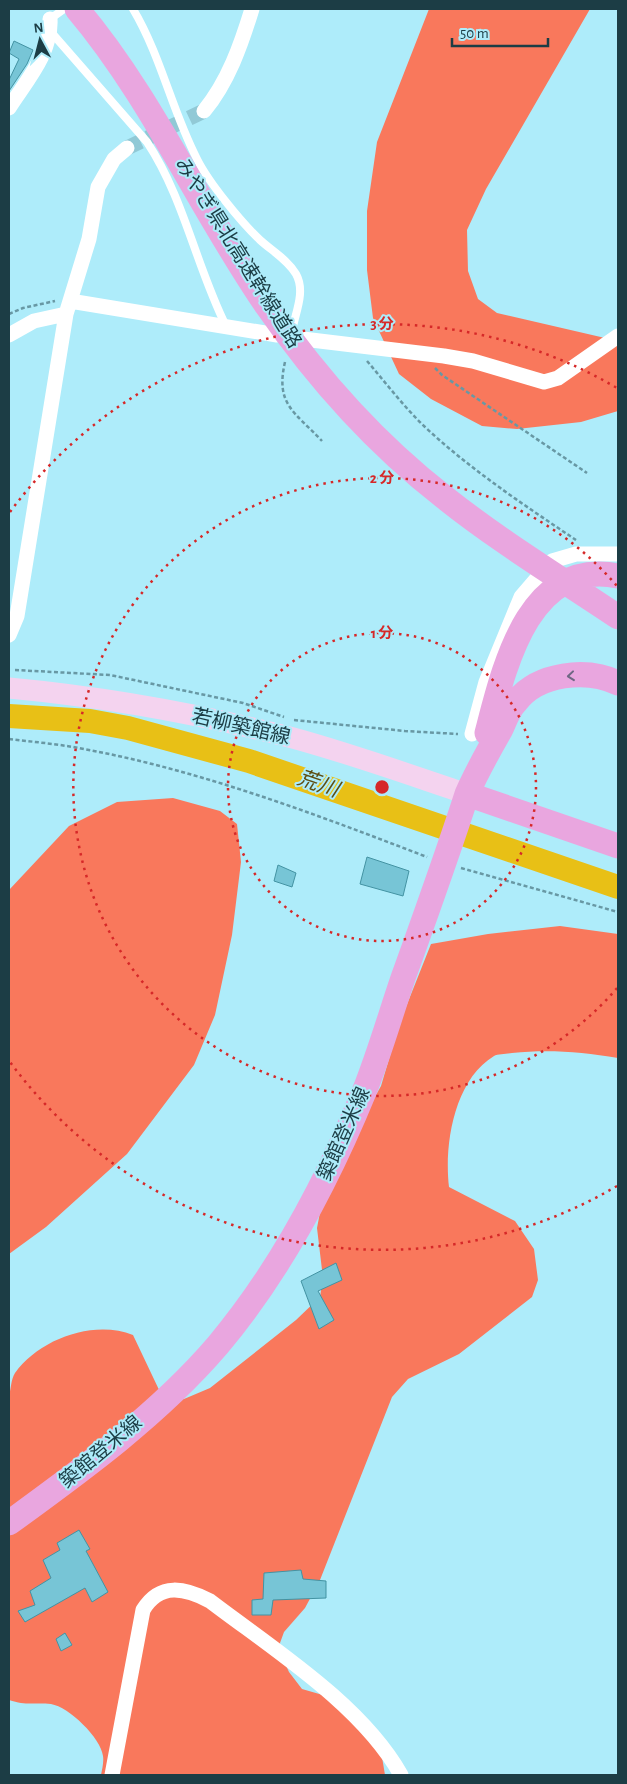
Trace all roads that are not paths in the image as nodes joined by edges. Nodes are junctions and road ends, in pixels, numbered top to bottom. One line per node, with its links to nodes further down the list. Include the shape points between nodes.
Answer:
1 (64, 9): 5 (lane)
2 (77, 9): 18 (main road, みやぎ県北高速幹線道路, via 143,101 266,304 323,379 375,435 443,497)
3 (133, 9): 11 (lane, via 146,31 197,160 259,239 296,275 301,297)
4 (252, 9): 7 (street, via 234,60)
5 (50, 26): 6 (street, via 44,53); 10 (lane, via 157,157 172,186 211,296)
6 (9, 108)
7 (204, 112)
8 (127, 148): 9 (street, via 114,160 98,187 89,239)
9 (68, 308): 10 (street); 13 (street, via 34,321); 19 (street, via 17,616)
10 (226, 326): 12 (street)
11 (293, 326)
12 (277, 335)
13 (9, 336)
14 (618, 336): 15 (street, via 558,378 544,382 473,361)
15 (303, 339)
16 (618, 554): 22 (street, via 576,554 552,561 522,597 486,682)
17 (618, 576): 23 (main road, via 580,577 558,586 544,595 531,612 499,690)
18 (618, 617)
19 (9, 634)
20 (618, 683): 23 (main road, one-way to 23, via 585,674 559,677 534,686 516,701)
21 (9, 688): 24 (main road, 若柳築館線, via 172,711 250,728 342,752)
22 (472, 734)
23 (478, 770): 24 (main road, 築館登米線)
24 (465, 802): 25 (main road); 26 (main road, 築館登米線, via 365,1090 330,1171 298,1230 260,1289 217,1345 170,1393 63,1484)
25 (618, 846)
26 (9, 1524)
27 (112, 1775): 28 (street, via 143,1610 150,1598 165,1591 178,1590 191,1591 210,1600 343,1704 378,1739)
28 (401, 1775)

